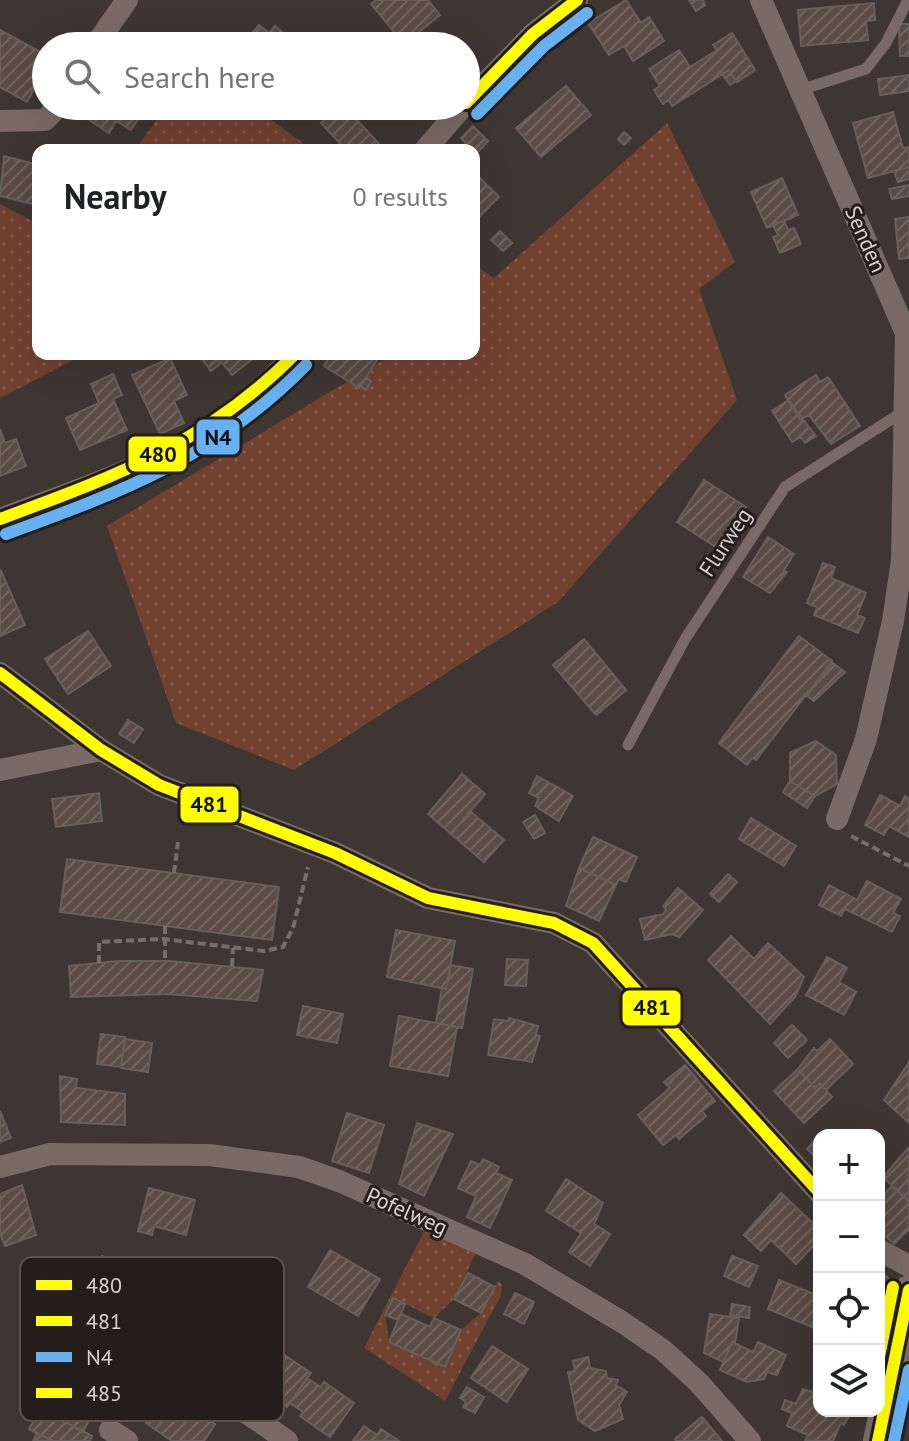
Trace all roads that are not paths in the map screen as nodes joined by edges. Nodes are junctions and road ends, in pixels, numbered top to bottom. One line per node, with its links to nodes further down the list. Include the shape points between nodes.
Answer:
1 (127, 0): 5 (street)
2 (577, 0): 6 (street, via 533,34)
3 (761, 0): 7 (street, Senden)
4 (908, 0): 7 (lane, via 866,69)
5 (105, 32)
6 (480, 88)
7 (800, 90): 13 (street, Senden, via 906,333)
8 (45, 120): 10 (street)
9 (450, 120): 11 (street)
10 (0, 121)
11 (430, 144)
12 (290, 360): 14 (street, via 265,388 175,450)
13 (906, 409): 16 (lane, Flurweg, via 785,487 685,639); 19 (street, Senden, via 902,560 893,621 866,739)
14 (0, 519)
15 (0, 673): 17 (street)
16 (628, 745)
17 (101, 750): 18 (street); 21 (street, via 159,785 335,853 428,898 554,923 593,943)
18 (0, 770)
19 (839, 825)
20 (0, 1167): 27 (street, Pofelweg, via 50,1154 209,1155 299,1167 339,1181 525,1264 622,1322 699,1383)
21 (813, 1185)
22 (885, 1253): 23 (street)
23 (909, 1266)
24 (909, 1290): 28 (main road)
25 (259, 1421): 26 (street)
26 (287, 1441)
27 (750, 1441)
28 (878, 1441)

